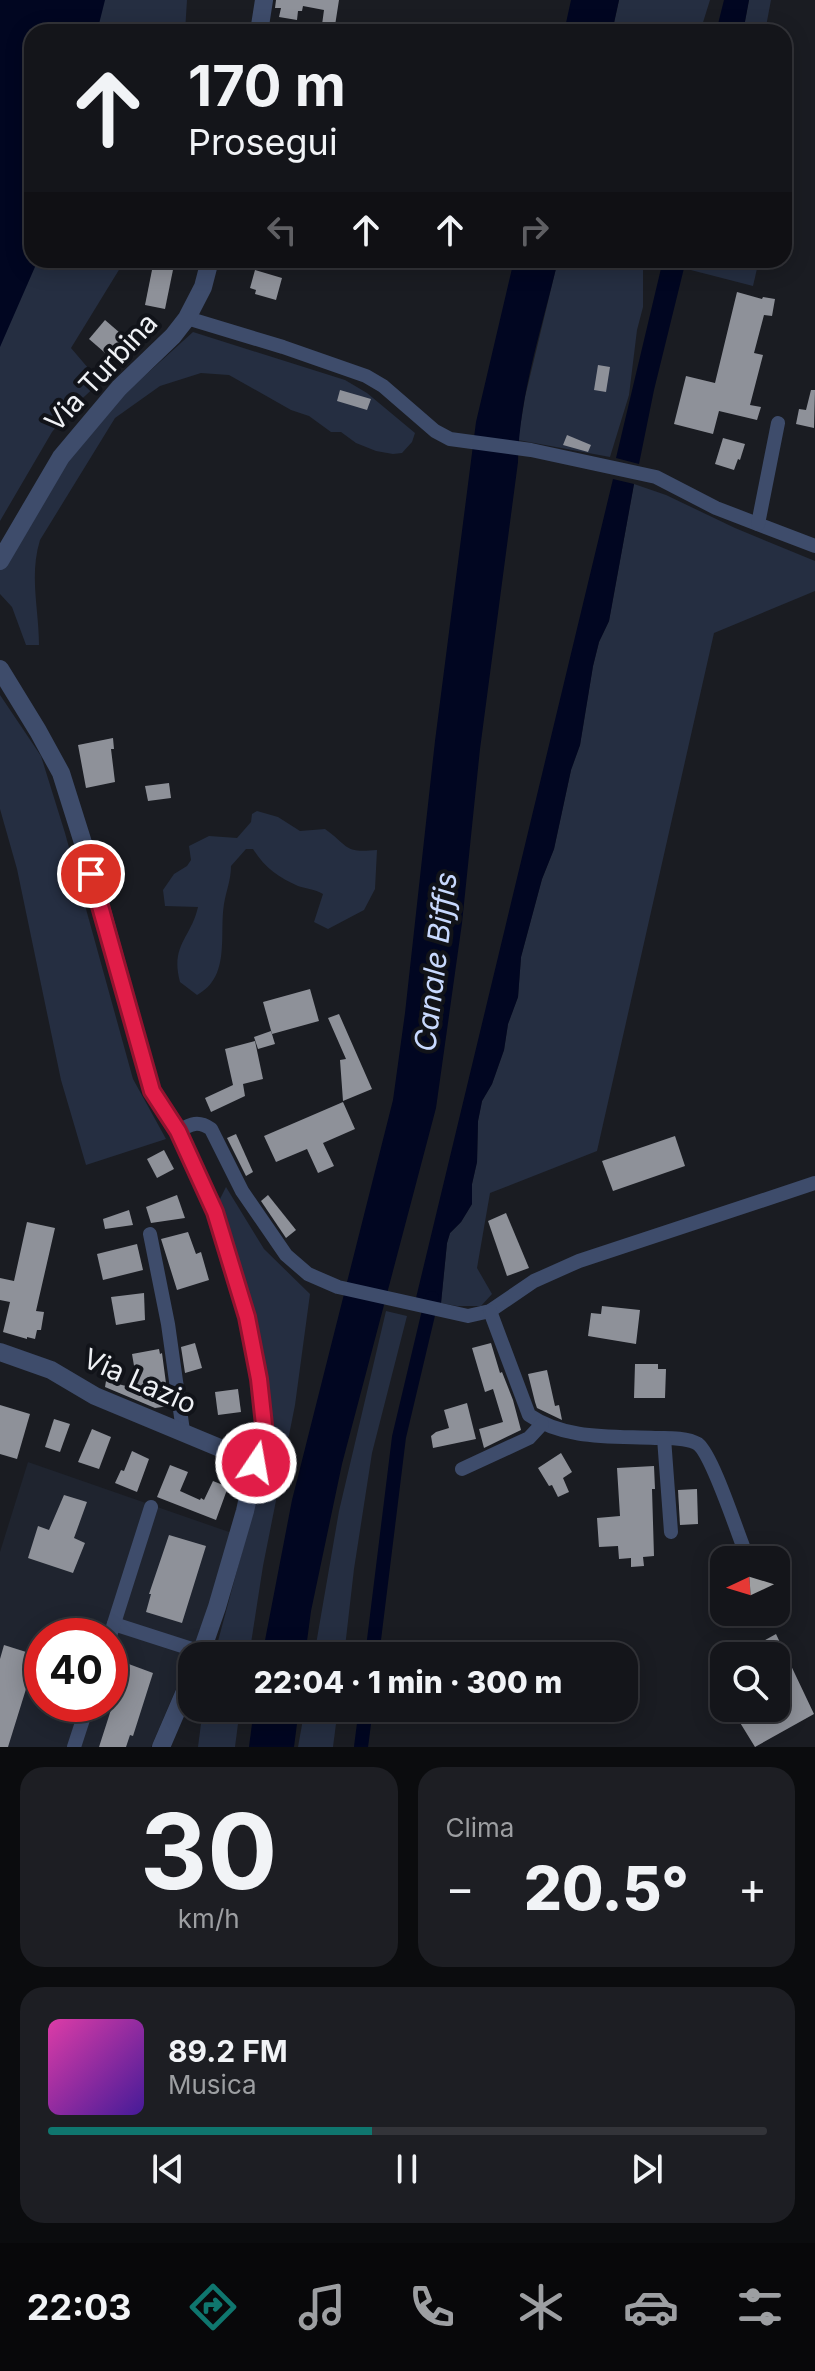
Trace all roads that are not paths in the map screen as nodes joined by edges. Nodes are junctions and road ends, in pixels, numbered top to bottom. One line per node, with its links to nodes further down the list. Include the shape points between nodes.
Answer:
1 (264, 0): 2 (street)
2 (260, 24)
3 (208, 268): 4 (street, Via Turbina)
4 (187, 318): 6 (street, via 366,376 435,431 462,442 531,450 656,477); 8 (street, Via Turbina, via 61,457)
5 (778, 423): 6 (street)
6 (758, 524): 7 (street)
7 (815, 546)
8 (0, 561)
9 (0, 669): 10 (street, via 61,773 152,1091)
10 (178, 1131): 13 (street, via 195,1123 211,1129 242,1191 286,1255 308,1274 338,1287 443,1312 468,1316); 18 (street, via 215,1212 247,1317 264,1425)
11 (815, 1183): 13 (street, via 579,1261 534,1281)
12 (150, 1234): 16 (street)
13 (490, 1311): 15 (street, via 524,1406)
14 (0, 1352): 16 (street, Via Lazio)
15 (542, 1424): 17 (street, via 588,1436); 19 (street, via 529,1438)
16 (183, 1431): 18 (street, Via Lazio)
17 (664, 1438): 21 (street); 22 (street, via 697,1444 708,1458)
18 (256, 1463): 25 (street)
19 (462, 1469)
20 (151, 1507): 23 (street)
21 (671, 1532)
22 (743, 1546)
23 (116, 1618)
24 (128, 1634): 26 (street)
25 (205, 1642)
26 (178, 1648)
27 (178, 1708): 30 (street)
28 (82, 1722): 29 (street)
29 (74, 1747)
30 (161, 1747)

